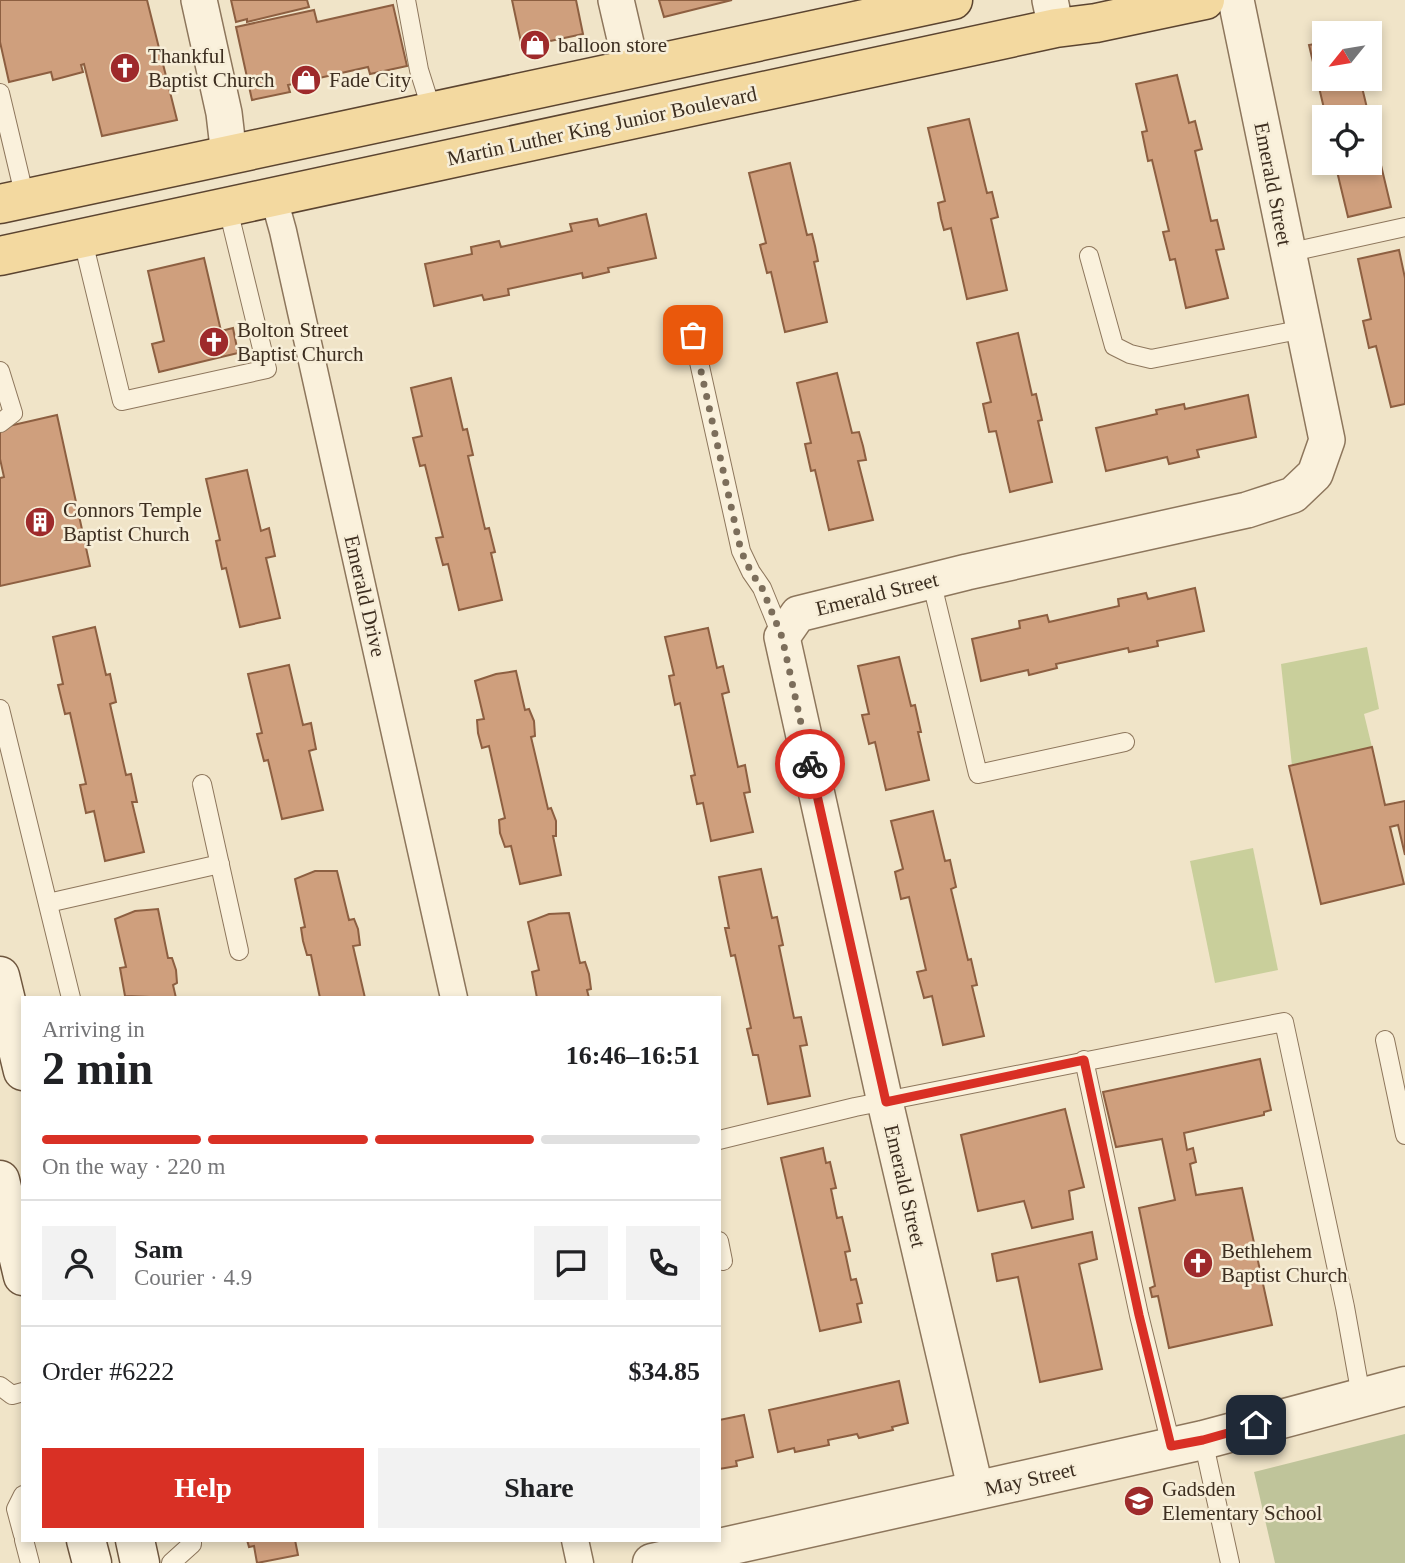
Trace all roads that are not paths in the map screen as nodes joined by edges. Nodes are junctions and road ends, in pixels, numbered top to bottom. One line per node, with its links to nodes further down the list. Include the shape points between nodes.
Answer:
1 (199, 0): 11 (street)
2 (406, 0): 10 (lane)
3 (616, 0): 8 (street)
4 (953, 0): 8 (main road, via 834,18)
5 (1205, 0): 7 (main road, Martin Luther King Junior Boulevard, via 1096,23)
6 (1236, 0): 17 (street, Emerald Street)
7 (1053, 14): 12 (main road, Martin Luther King Junior Boulevard)
8 (632, 69): 10 (main road)
9 (0, 93): 13 (lane)
10 (432, 111): 11 (main road)
11 (229, 156): 13 (main road)
12 (273, 195): 14 (main road, Martin Luther King Junior Boulevard); 34 (street, Emerald Drive)
13 (12, 201)
14 (227, 205): 16 (main road, Martin Luther King Junior Boulevard); 16 (lane, via 267,369 122,401)
15 (1405, 227): 17 (lane)
16 (82, 237): 18 (main road, Martin Luther King Junior Boulevard)
17 (1287, 253): 20 (street, Emerald Street)
18 (0, 256)
19 (1089, 256): 20 (lane, via 1114,346 1130,355 1151,359)
20 (1304, 329): 24 (street, Emerald Street, via 1327,440 1315,474 1293,495 1247,510)
21 (693, 335): 25 (lane, via 741,551)
22 (0, 371): 23 (lane, via 13,413)
23 (0, 423)
24 (931, 580): 25 (street, Emerald Street, via 798,614); 27 (lane, via 978,774)
25 (782, 637): 38 (street, Emerald Street)
26 (0, 709): 30 (lane)
27 (1125, 742)
28 (202, 784): 29 (lane)
29 (220, 864): 30 (lane); 31 (lane)
30 (48, 902): 33 (lane)
31 (239, 951)
32 (0, 976): 37 (street)
33 (71, 996)
34 (454, 996)
35 (1385, 1040): 39 (lane)
36 (1084, 1060): 38 (lane); 45 (lane, via 1284,1022); 49 (lane, via 1139,1315)
37 (21, 1063)
38 (886, 1102): 40 (lane); 50 (street, Emerald Street)
39 (1405, 1135)
40 (721, 1140)
41 (0, 1180): 44 (street)
42 (721, 1251): 43 (lane)
43 (723, 1261)
44 (21, 1268)
45 (1357, 1379): 47 (street, May Street); 49 (street, May Street)
46 (0, 1386): 48 (lane, via 12,1395)
47 (1405, 1386)
48 (21, 1393)
49 (1187, 1443): 50 (street, May Street); 64 (lane)
50 (976, 1492): 63 (street, May Street)
51 (21, 1499): 52 (lane, via 16,1509)
52 (21, 1528)
53 (25, 1542): 58 (lane)
54 (87, 1542): 59 (street)
55 (135, 1542): 60 (street)
56 (192, 1542): 61 (lane)
57 (575, 1542): 62 (street)
58 (30, 1563)
59 (92, 1563)
60 (140, 1563)
61 (171, 1563)
62 (580, 1563)
63 (652, 1563)
64 (1230, 1563)

